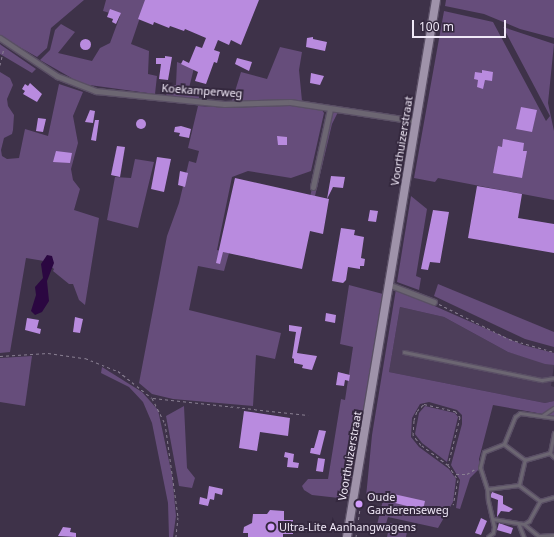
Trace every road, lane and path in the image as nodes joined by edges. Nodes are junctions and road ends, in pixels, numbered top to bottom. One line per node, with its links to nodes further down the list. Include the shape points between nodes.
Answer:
1 (436, 0): 5 (main road, Voorthuizerstraat)
2 (2, 40): 3 (path); 4 (street, Koekamperweg, via 57,76 96,90 224,104 290,102)
3 (0, 65)
4 (330, 108): 5 (street, Koekamperweg); 6 (street)
5 (416, 121): 7 (main road, Voorthuizerstraat)
6 (313, 187)
7 (390, 285): 8 (street); 36 (main road, Voorthuizerstraat)
8 (434, 302): 10 (path, via 509,339)
9 (404, 352): 12 (lane, via 542,380)
10 (554, 352)
11 (0, 356): 13 (path, via 48,353 85,358 118,371)
12 (554, 378)
13 (152, 398): 15 (path); 35 (path, via 165,423 178,517)
14 (554, 408): 16 (lane)
15 (308, 415)
16 (542, 416): 17 (lane); 19 (lane, via 520,413 515,417)
17 (554, 418)
18 (554, 433): 20 (lane)
19 (504, 444): 22 (lane, via 484,452); 23 (lane)
20 (550, 453): 21 (lane); 23 (lane)
21 (554, 457)
22 (480, 460): 25 (path, via 474,471); 27 (lane)
23 (525, 460): 26 (lane)
24 (448, 465): 24 (path, via 460,417 455,411 424,404 417,411 413,435 421,445); 25 (path)
25 (455, 474): 30 (path, via 458,492)
26 (519, 485): 27 (lane); 29 (lane)
27 (487, 489): 31 (lane)
28 (554, 497): 29 (lane)
29 (540, 501): 33 (lane, via 529,521)
30 (453, 505)
31 (493, 520): 32 (lane); 37 (lane, via 494,530)
32 (519, 524): 33 (lane); 38 (lane)
33 (524, 524): 34 (lane, via 539,536)
34 (554, 535)
35 (176, 537)
36 (347, 537)
37 (488, 537)
38 (524, 537)

